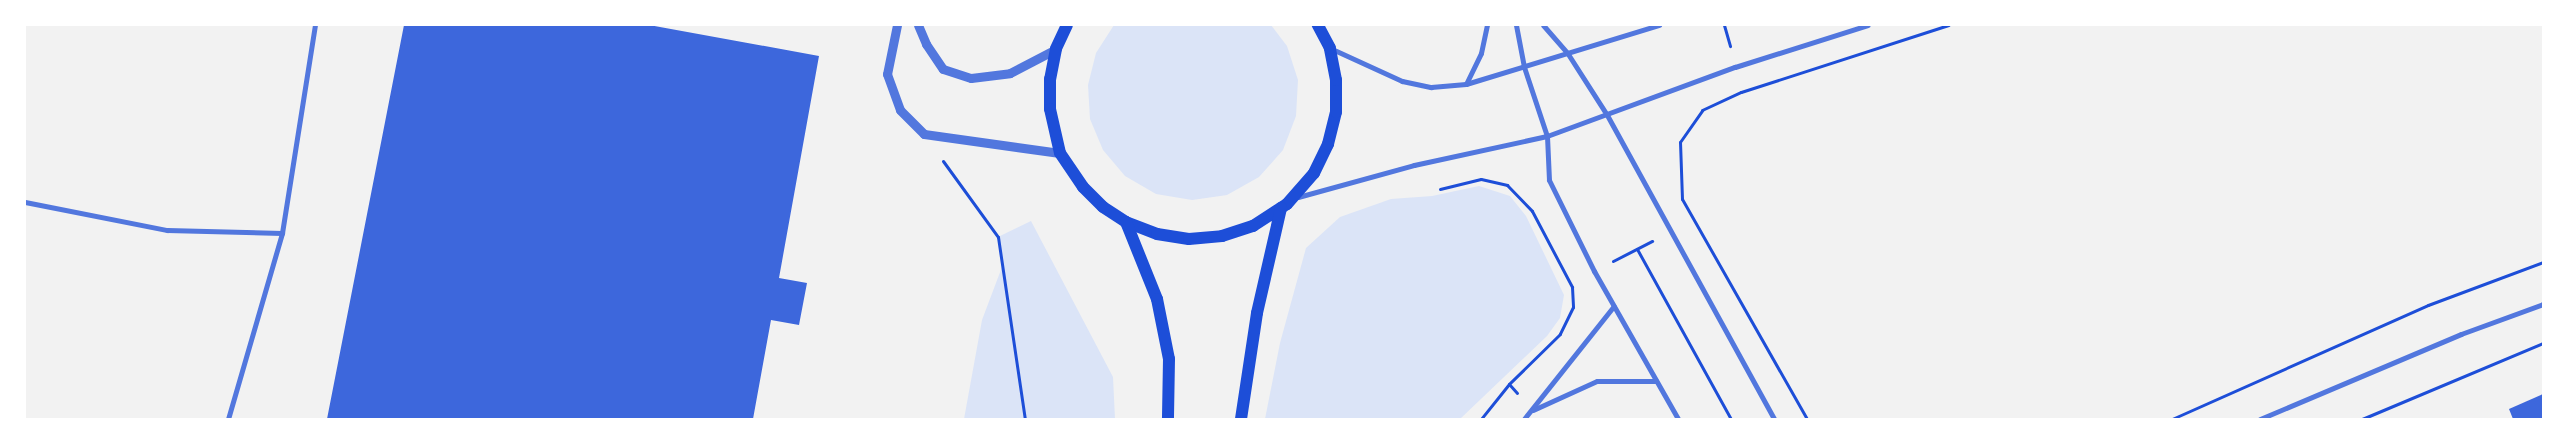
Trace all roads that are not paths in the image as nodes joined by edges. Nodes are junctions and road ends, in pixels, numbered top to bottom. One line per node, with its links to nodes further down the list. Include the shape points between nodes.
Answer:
1 (315, 25): 23 (street)
2 (896, 25): 18 (street, via 888,74 900,110 924,134)
3 (918, 25): 12 (street, via 926,44 944,69 971,78 1010,73)
4 (1068, 25): 12 (main road)
5 (1318, 25): 11 (main road)
6 (1487, 25): 15 (street, via 1481,53)
7 (1516, 25): 14 (street)
8 (1542, 25): 13 (street)
9 (1659, 25): 13 (street)
10 (1868, 25): 16 (street, via 1735,67)
11 (1330, 48): 15 (street, via 1402,81 1431,86); 19 (main road, via 1336,80 1336,112 1328,144 1314,173)
12 (1056, 49): 18 (main road, via 1050,79 1050,109)
13 (1568, 54): 14 (street); 16 (street)
14 (1524, 68): 15 (street); 17 (street)
15 (1466, 84)
16 (1607, 114): 17 (street); 33 (street)
17 (1547, 136): 19 (street, via 1414,165); 25 (street, via 1549,180)
18 (1060, 153): 22 (main road, via 1083,187 1103,207)
19 (1293, 198): 21 (main road)
20 (25, 202): 23 (street, via 167,230)
21 (1281, 208): 22 (main road, via 1253,226 1222,236 1189,239 1157,234); 30 (main road, via 1257,313)
22 (1126, 222): 29 (main road, via 1157,299 1169,359)
23 (282, 233): 28 (street)
24 (2543, 304): 34 (street, via 2462,334)
25 (1614, 306): 26 (street); 27 (street)
26 (1656, 381): 27 (street, via 1597,381); 32 (street)
27 (1531, 411): 31 (street)
28 (228, 419)
29 (1168, 419)
30 (1241, 419)
31 (1524, 419)
32 (1678, 419)
33 (1774, 419)
34 (2260, 419)

